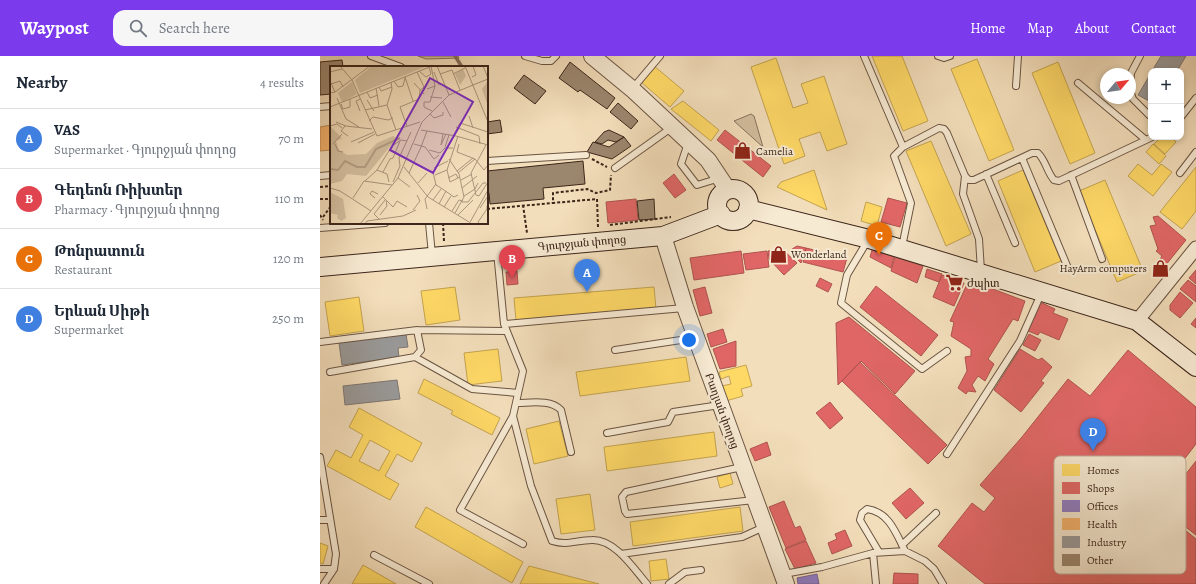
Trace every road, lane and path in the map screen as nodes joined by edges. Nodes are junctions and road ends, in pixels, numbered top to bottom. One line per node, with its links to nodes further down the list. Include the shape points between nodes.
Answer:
1 (371, 56): 11 (lane)
2 (526, 56): 3 (lane, via 551,61)
3 (556, 56)
4 (592, 56): 15 (street)
5 (660, 56): 15 (lane)
6 (864, 56): 26 (lane)
7 (938, 56): 8 (lane)
8 (950, 56)
9 (1018, 56): 14 (lane)
10 (1140, 56): 12 (lane)
11 (398, 66)
12 (1134, 68)
13 (1078, 83): 23 (lane)
14 (1016, 86)
15 (632, 89): 22 (street)
16 (1196, 98): 20 (lane)
17 (1136, 101): 21 (lane)
18 (330, 106): 19 (lane)
19 (320, 107)
20 (1184, 113)
21 (1148, 114)
22 (673, 127): 25 (street); 31 (lane)
23 (1148, 138)
24 (1148, 139): 35 (lane)
25 (688, 142): 38 (street, via 708,160); 38 (lane, via 681,164 694,184)
26 (904, 147): 37 (lane, via 939,128 944,129); 62 (lane, via 894,156 911,203)
27 (1196, 152): 32 (lane)
28 (586, 155): 30 (lane); 41 (path, via 612,170 610,190)
29 (1022, 158): 33 (lane); 35 (lane, via 1038,153 1054,180 1059,181); 68 (lane)
30 (488, 162)
31 (615, 168)
32 (1180, 173)
33 (986, 174): 37 (lane, via 974,180 969,180); 61 (lane)
34 (330, 175): 36 (lane)
35 (1071, 175): 66 (lane)
36 (320, 176)
37 (965, 176): 69 (lane, via 963,194 978,239)
38 (725, 184): 49 (main road, via 746,195); 50 (main road, via 724,192 718,200 718,210)
39 (330, 186): 40 (path)
40 (320, 187)
41 (596, 193): 43 (path); 45 (path, via 587,189 552,193)
42 (330, 198): 44 (path)
43 (597, 199): 45 (path); 55 (path)
44 (320, 200)
45 (553, 203): 46 (path)
46 (523, 206): 48 (path); 57 (path)
47 (330, 207): 51 (path)
48 (488, 209)
49 (748, 209): 50 (main road, via 743,217 734,220); 59 (main road)
50 (721, 214): 58 (main road, Գյուրջյան փողոց)
51 (323, 217)
52 (371, 224): 56 (lane)
53 (429, 224): 65 (lane)
54 (443, 224): 60 (path)
55 (598, 227)
56 (320, 228)
57 (526, 233)
58 (663, 236): 64 (main road, Գյուրջյան փողոց); 71 (street, Բաղյան փողոց)
59 (869, 239): 62 (main road); 79 (lane, via 847,275 841,303 922,369)
60 (444, 241)
61 (1015, 243)
62 (901, 248): 69 (main road)
63 (1196, 248): 72 (street)
64 (497, 251): 65 (main road, Գյուրջյան փողոց); 73 (lane)
65 (432, 257): 67 (main road, Գյուրջյան փողոց)
66 (1102, 259)
67 (320, 267)
68 (1068, 268)
69 (981, 272): 70 (main road)
70 (1043, 291): 72 (main road); 89 (lane, via 1020,341)
71 (685, 307): 73 (lane); 76 (street, Բաղյան փողոց)
72 (1137, 321): 81 (main road)
73 (504, 324): 75 (lane)
74 (417, 330): 75 (lane); 77 (lane); 80 (lane, via 421,350)
75 (506, 331): 83 (lane, via 523,371)
76 (696, 337): 78 (lane); 85 (street, Բաղյան փողոց)
77 (320, 342)
78 (614, 350)
79 (947, 351)
80 (415, 357): 82 (lane); 83 (lane, via 472,389)
81 (1196, 367)
82 (330, 372)
83 (518, 393): 84 (lane)
84 (516, 403): 86 (lane); 88 (lane, via 556,405 561,410)
85 (720, 405): 87 (lane, via 673,412 668,422); 91 (street, Բաղյան փողոց)
86 (513, 416): 97 (lane, via 460,510); 101 (lane, via 531,486 552,541 563,544 593,539 608,544)
87 (607, 433)
88 (571, 452)
89 (947, 454)
90 (320, 457): 95 (lane)
91 (742, 467): 92 (street, Բաղյան փողոց); 92 (lane, via 626,492 622,497 625,511 627,514)
92 (754, 500): 96 (street, Բաղյան փողոց)
93 (936, 513): 98 (lane)
94 (320, 520): 95 (lane)
95 (330, 520): 104 (lane, via 336,554)
96 (764, 527): 101 (lane, via 742,537); 106 (street, Բաղյան փողոց)
97 (523, 544)
98 (902, 545): 99 (lane); 100 (lane, via 889,520 878,510 867,509 862,513 860,520)
99 (905, 551): 100 (lane); 112 (lane, via 934,568)
100 (876, 552): 106 (lane); 111 (lane)
101 (621, 554): 109 (lane)
102 (374, 555): 108 (lane)
103 (320, 569): 104 (lane)
104 (334, 569): 107 (lane)
105 (701, 570): 110 (lane, via 685,572)
106 (784, 579)
107 (324, 584)
108 (429, 584)
109 (647, 584)
110 (669, 584)
111 (876, 584)
112 (943, 584)

